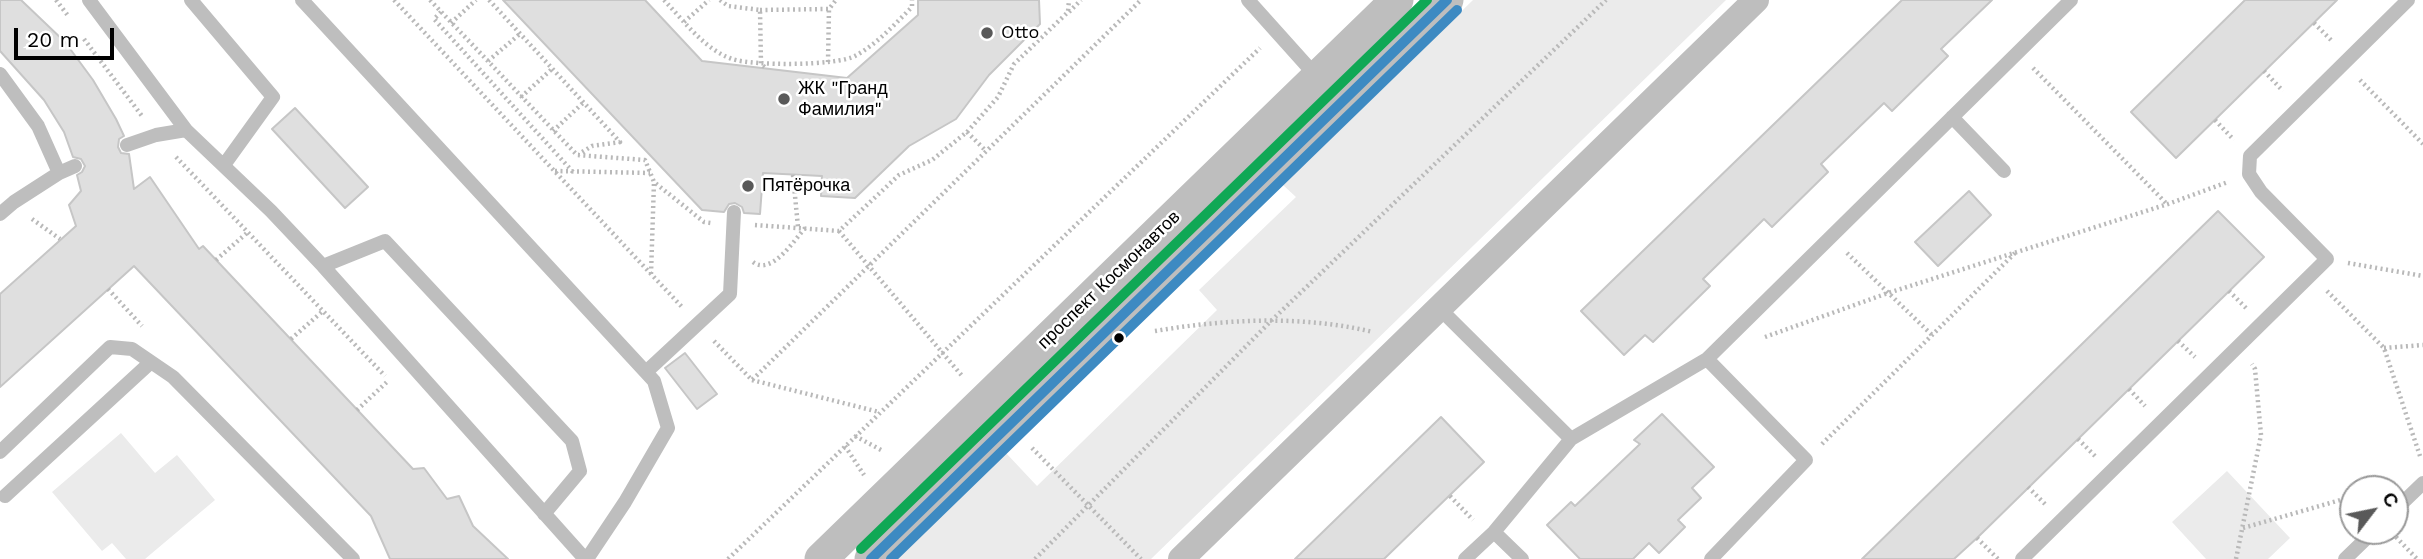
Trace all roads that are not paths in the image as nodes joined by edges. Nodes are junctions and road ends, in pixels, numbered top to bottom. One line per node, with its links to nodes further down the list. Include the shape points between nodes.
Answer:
1 (89, 0): 14 (lane)
2 (191, 0): 16 (lane, via 273,97)
3 (302, 0): 26 (lane)
4 (1248, 0): 11 (lane)
5 (1397, 0): 11 (street, проспект Космонавтов)
6 (1447, 0): 12 (street, проспект Космонавтов)
7 (1756, 0): 23 (street)
8 (2071, 0): 13 (lane)
9 (2408, 0): 43 (lane, via 2250,156 2249,174 2261,192 2327,259)
10 (0, 74): 19 (lane, via 38,126)
11 (1317, 77): 12 (lane); 37 (street, проспект Космонавтов)
12 (1342, 103): 38 (street, проспект Космонавтов)
13 (1952, 117): 18 (lane); 24 (lane)
14 (186, 130): 15 (lane); 16 (lane)
15 (127, 145)
16 (224, 165): 22 (lane)
17 (75, 166): 19 (lane)
18 (2004, 171)
19 (59, 173): 20 (lane)
20 (0, 215)
21 (734, 218): 26 (lane, via 730,294)
22 (323, 266): 32 (lane); 32 (lane, via 384,242 572,440 580,471)
23 (1439, 308): 27 (lane); 39 (street)
24 (1707, 359): 27 (lane); 42 (lane, via 1806,460)
25 (151, 362): 28 (lane, via 132,349 110,347); 30 (lane); 35 (lane, via 173,377)
26 (646, 372): 36 (lane, via 654,381 668,428)
27 (1571, 439): 33 (lane)
28 (0, 452)
29 (2423, 483): 31 (lane)
30 (5, 496)
31 (2409, 496)
32 (544, 514): 36 (lane)
33 (1491, 534): 40 (lane); 41 (lane)
34 (2360, 545): 44 (lane)
35 (353, 559)
36 (586, 559)
37 (821, 559)
38 (871, 559)
39 (1181, 559)
40 (1465, 559)
41 (1522, 559)
42 (1711, 559)
43 (2022, 559)
44 (2345, 559)

